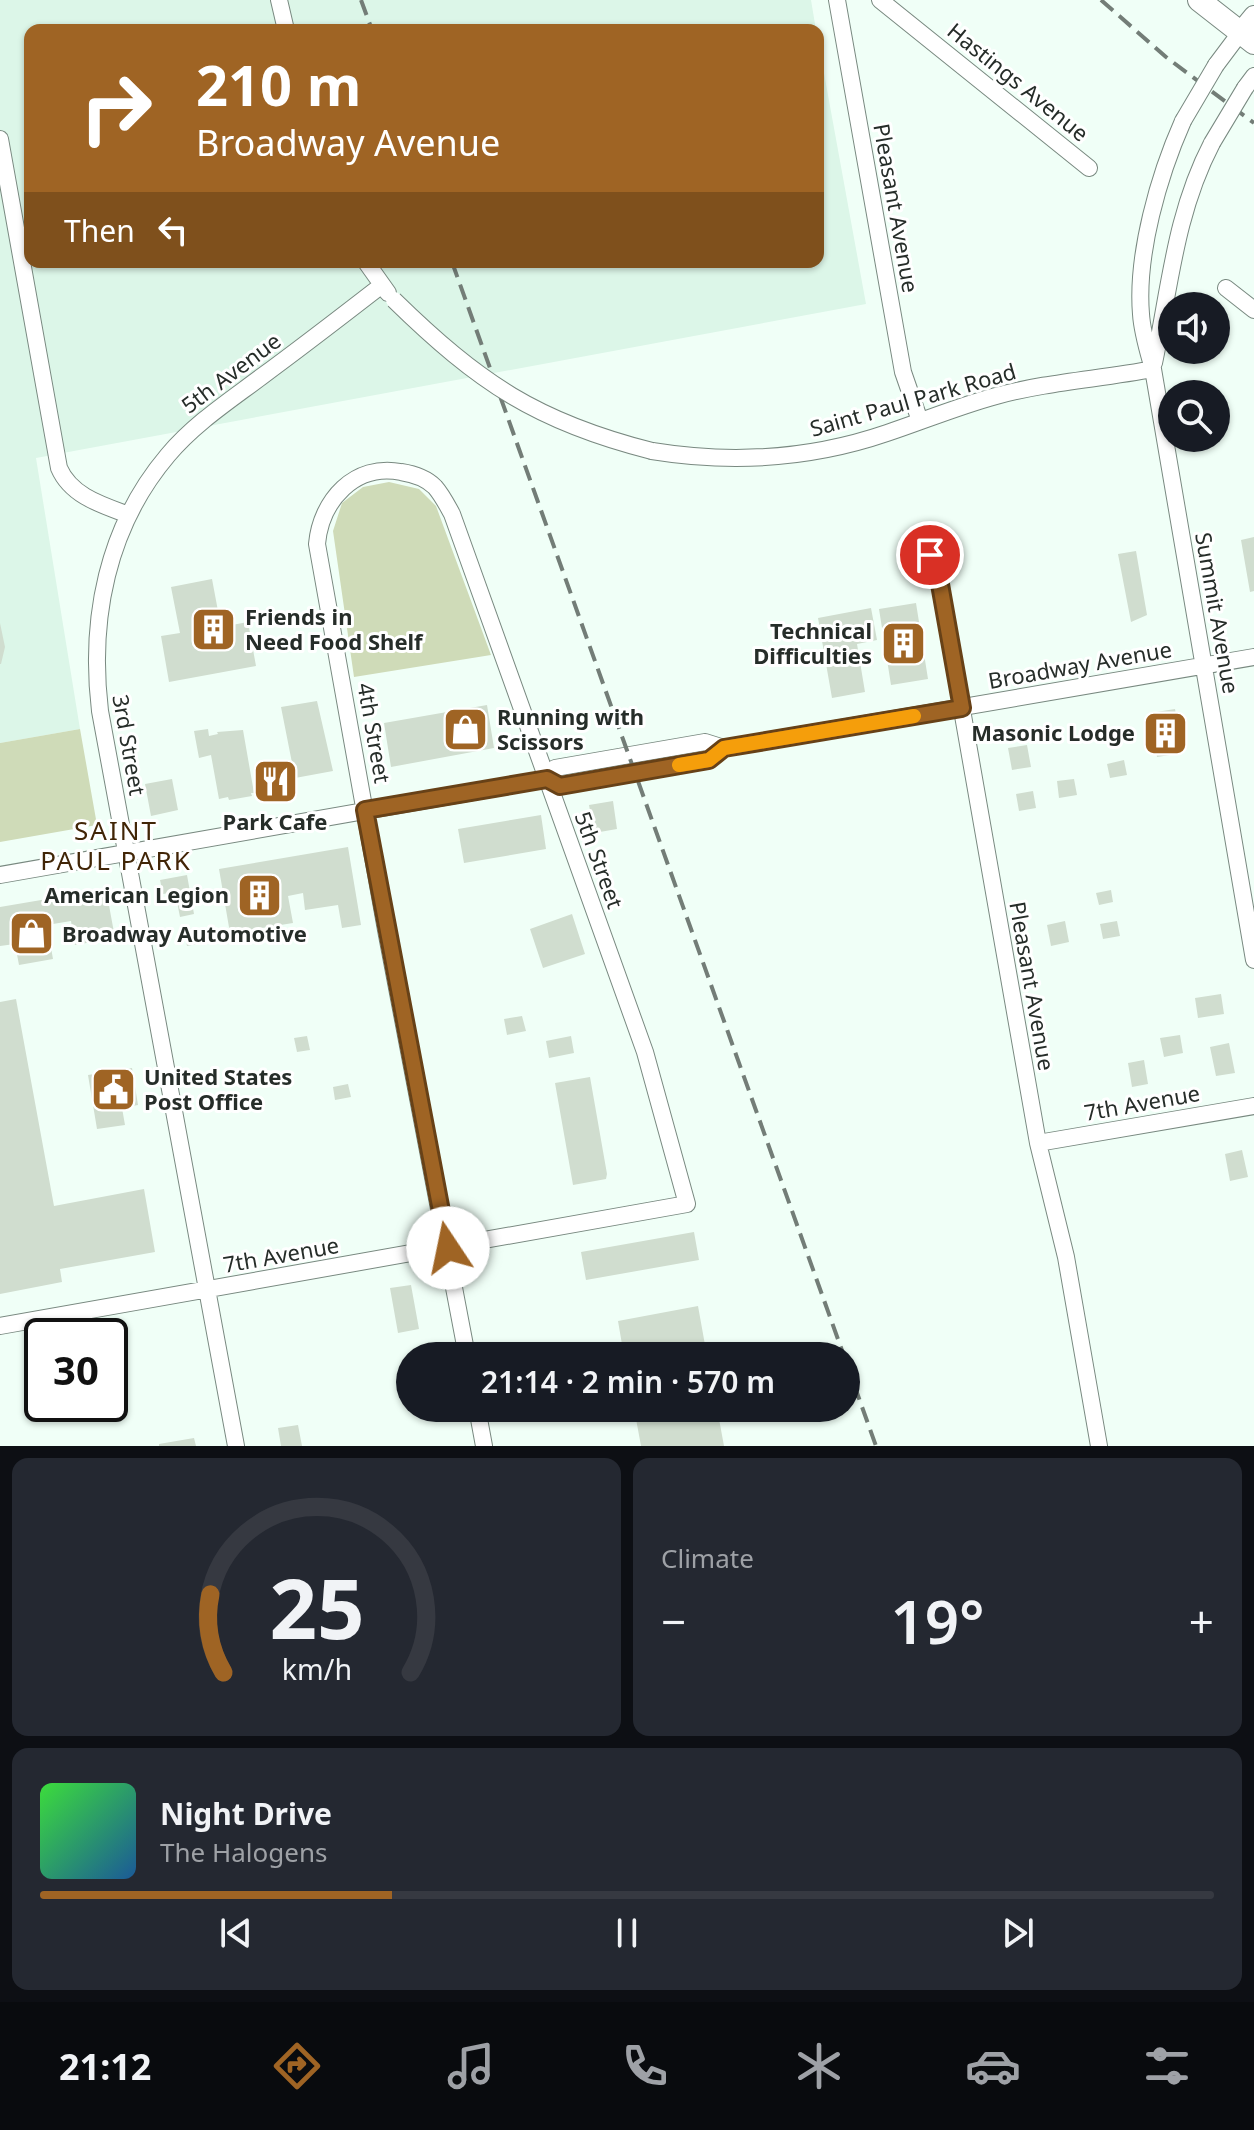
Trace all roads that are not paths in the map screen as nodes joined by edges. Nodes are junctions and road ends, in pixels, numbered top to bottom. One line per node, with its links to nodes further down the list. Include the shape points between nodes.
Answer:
1 (279, 0): 5 (street)
2 (837, 0): 15 (street, Pleasant Avenue, via 903,372)
3 (880, 0): 9 (street, Hastings Avenue)
4 (1199, 0): 6 (highway)
5 (285, 24)
6 (1249, 31): 14 (street, Summit Avenue, bridge, via 1216,65 1183,121 1158,193 1142,277 1141,318)
7 (1250, 82): 14 (street, Summit Avenue, bridge, via 1212,143 1182,218)
8 (0, 139): 17 (street, via 59,468 78,492)
9 (1089, 168)
10 (370, 268): 11 (street, Saint Paul Park Road)
11 (382, 285): 15 (street, Saint Paul Park Road, bridge, via 463,364 517,401 569,425 652,451 707,457 793,455); 17 (street, 5th Avenue, via 190,432 161,464)
12 (1226, 288): 13 (street)
13 (1254, 310)
14 (1153, 369): 15 (street, Saint Paul Park Road, via 1007,393); 20 (street, Summit Avenue)
15 (920, 421)
16 (373, 472): 22 (street, 5th Street, via 410,474 425,480 445,500); 23 (street, 4th Street, via 341,488 318,528 317,544)
17 (129, 515): 24 (street, 3rd Street, via 104,582 95,656)
18 (916, 538): 21 (street, Pleasant Avenue, via 938,573)
19 (1254, 657): 20 (street, Broadway Avenue)
20 (1204, 666): 21 (street, Broadway Avenue); 26 (street, Summit Avenue)
21 (962, 708): 22 (street, Broadway Avenue, via 724,748 709,760 560,786); 28 (street, Pleasant Avenue)
22 (547, 779): 23 (street, Broadway Avenue); 29 (street, 5th Street, via 645,1052 687,1204)
23 (365, 810): 24 (street, Broadway Avenue); 30 (street, 4th Street)
24 (125, 853): 25 (street, Broadway Avenue); 31 (street, 3rd Street)
25 (0, 875)
26 (1254, 960)
27 (1254, 1106): 28 (street, 7th Avenue)
28 (1038, 1143): 37 (street, Pleasant Avenue, via 1066,1257)
29 (570, 1226): 30 (street, 7th Avenue)
30 (448, 1248): 31 (street, 7th Avenue); 33 (street, 4th Street)
31 (208, 1290): 32 (street, 7th Avenue); 35 (street, 3rd Street)
32 (0, 1326)
33 (465, 1342)
34 (480, 1422): 36 (street)
35 (236, 1446)
36 (484, 1446)
37 (1099, 1446)

